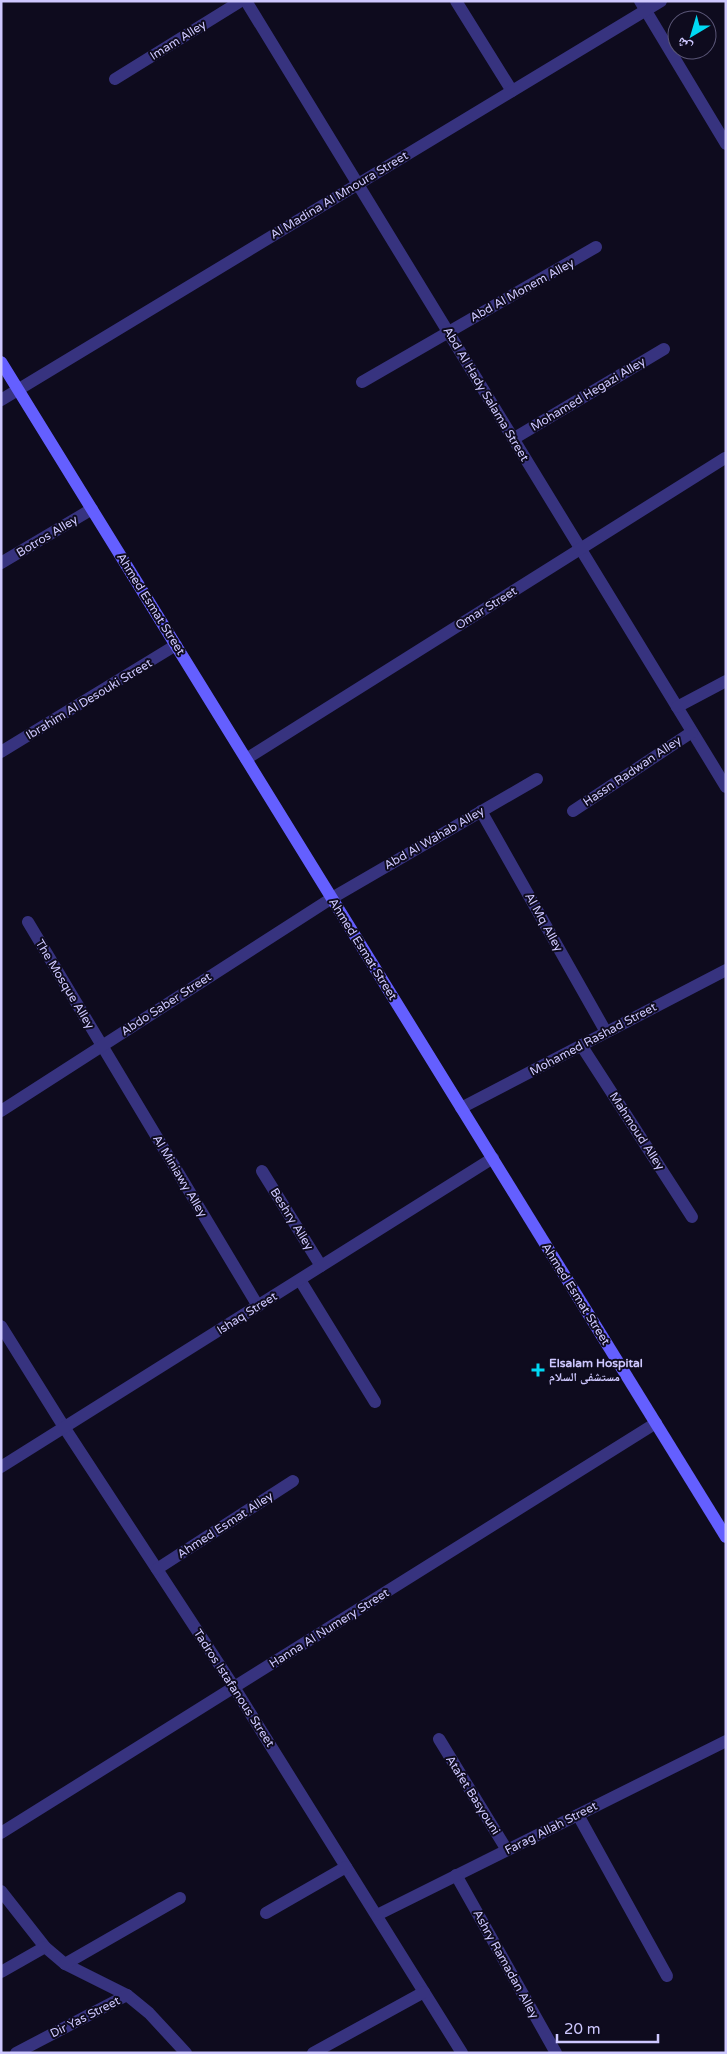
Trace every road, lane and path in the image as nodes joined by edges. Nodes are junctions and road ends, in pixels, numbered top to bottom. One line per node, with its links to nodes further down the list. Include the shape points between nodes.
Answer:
1 (241, 1): 6 (street, Imam Alley)
2 (246, 1): 9 (street, Abd Al Hady Salama Street)
3 (456, 1): 7 (street)
4 (661, 1): 5 (street, Al Madina Al Mnoura Street)
5 (643, 6): 7 (street, Al Madina Al Mnoura Street); 8 (street)
6 (115, 79)
7 (512, 91): 9 (street, Al Madina Al Mnoura Street)
8 (726, 144)
9 (357, 184): 11 (street, Abd Al Hady Salama Street); 15 (street, Al Madina Al Mnoura Street)
10 (596, 247): 11 (street, Abd Al Monem Alley)
11 (448, 332): 14 (street, Abd Al Monem Alley); 17 (street, Abd Al Hady Salama Street)
12 (664, 349): 17 (street, Mohamed Hegazi Alley)
13 (1, 362): 15 (main road, Ahmed Esmat Street)
14 (362, 382)
15 (18, 389): 16 (street, Al Madina Al Mnoura Street); 19 (main road, Ahmed Esmat Street)
16 (1, 400)
17 (513, 439): 20 (street, Abd Al Hady Salama Street)
18 (725, 458): 20 (street, Omar Street)
19 (92, 509): 21 (street, Botros Alley); 22 (main road, Ahmed Esmat Street)
20 (580, 549): 24 (street, Abd Al Hady Salama Street); 27 (street, Omar Street)
21 (1, 563)
22 (176, 645): 26 (street, Ibrahim Al Desouki Street); 27 (main road, Ahmed Esmat Street)
23 (726, 682): 24 (street)
24 (677, 707): 25 (street, Abd Al Hady Salama Street)
25 (692, 732): 29 (street, Abd Al Hady Salama Street); 31 (street, Hassn Radwan Alley)
26 (1, 752)
27 (246, 759): 32 (main road, Ahmed Esmat Street)
28 (537, 779): 30 (street, Abd Al Wahab Alley)
29 (726, 787)
30 (481, 811): 32 (street, Abd Al Wahab Alley); 35 (street, Al Mq Alley)
31 (573, 811)
32 (332, 898): 37 (street, Abdo Saber Street); 38 (main road, Ahmed Esmat Street)
33 (28, 922): 37 (street, The Mosque Alley)
34 (726, 970): 35 (street, Mohamed Rashad Street)
35 (606, 1032): 36 (street, Mohamed Rashad Street)
36 (581, 1045): 38 (street, Mohamed Rashad Street); 42 (street, Mahmoud Alley)
37 (102, 1046): 39 (street, Abdo Saber Street); 45 (street, Al Miniawy Alley)
38 (461, 1108): 40 (main road, Ahmed Esmat Street)
39 (1, 1111)
40 (493, 1158): 43 (street, Ishaq Street); 48 (main road, Ahmed Esmat Street)
41 (262, 1171): 43 (street, Beshry Alley)
42 (692, 1217)
43 (321, 1266): 44 (street, Ishaq Street)
44 (300, 1280): 45 (street, Ishaq Street); 47 (street)
45 (258, 1306): 49 (street, Ishaq Street)
46 (1, 1326): 49 (street, Tadros Istafanous Street)
47 (375, 1402)
48 (656, 1423): 52 (main road, Ahmed Esmat Street); 54 (street, Hanna Al Numery Street)
49 (64, 1427): 50 (street, Ishaq Street); 53 (street, Tadros Istafanous Street)
50 (1, 1467)
51 (293, 1481): 53 (street, Ahmed Esmat Alley)
52 (726, 1537)
53 (157, 1569): 54 (street, Tadros Istafanous Street)
54 (234, 1687): 58 (street, Hanna Al Numery Street); 60 (street, Tadros Istafanous Street)
55 (439, 1739): 59 (street, Atafet Basyouni)
56 (726, 1741): 57 (street, Farag Allah Street)
57 (578, 1815): 59 (street, Farag Allah Street); 69 (street)
58 (1, 1832)
59 (507, 1850): 61 (street, Farag Allah Street)
60 (346, 1867): 64 (street); 65 (street, Tadros Istafanous Street)
61 (456, 1875): 65 (street, Farag Allah Street); 76 (street, Ashry Ramadan Alley)
62 (1, 1891): 66 (street)
63 (180, 1898): 67 (street)
64 (266, 1913)
65 (377, 1916): 70 (street, Tadros Istafanous Street)
66 (46, 1947): 67 (street); 68 (street)
67 (65, 1964): 71 (street)
68 (1, 1972)
69 (667, 1976)
70 (424, 1992): 74 (street); 75 (street, Tadros Istafanous Street)
71 (127, 1995): 72 (street, Dir Yas Street); 73 (street, via 150,2013)
72 (16, 2053)
73 (186, 2053)
74 (312, 2053)
75 (462, 2053)
76 (556, 2053)

